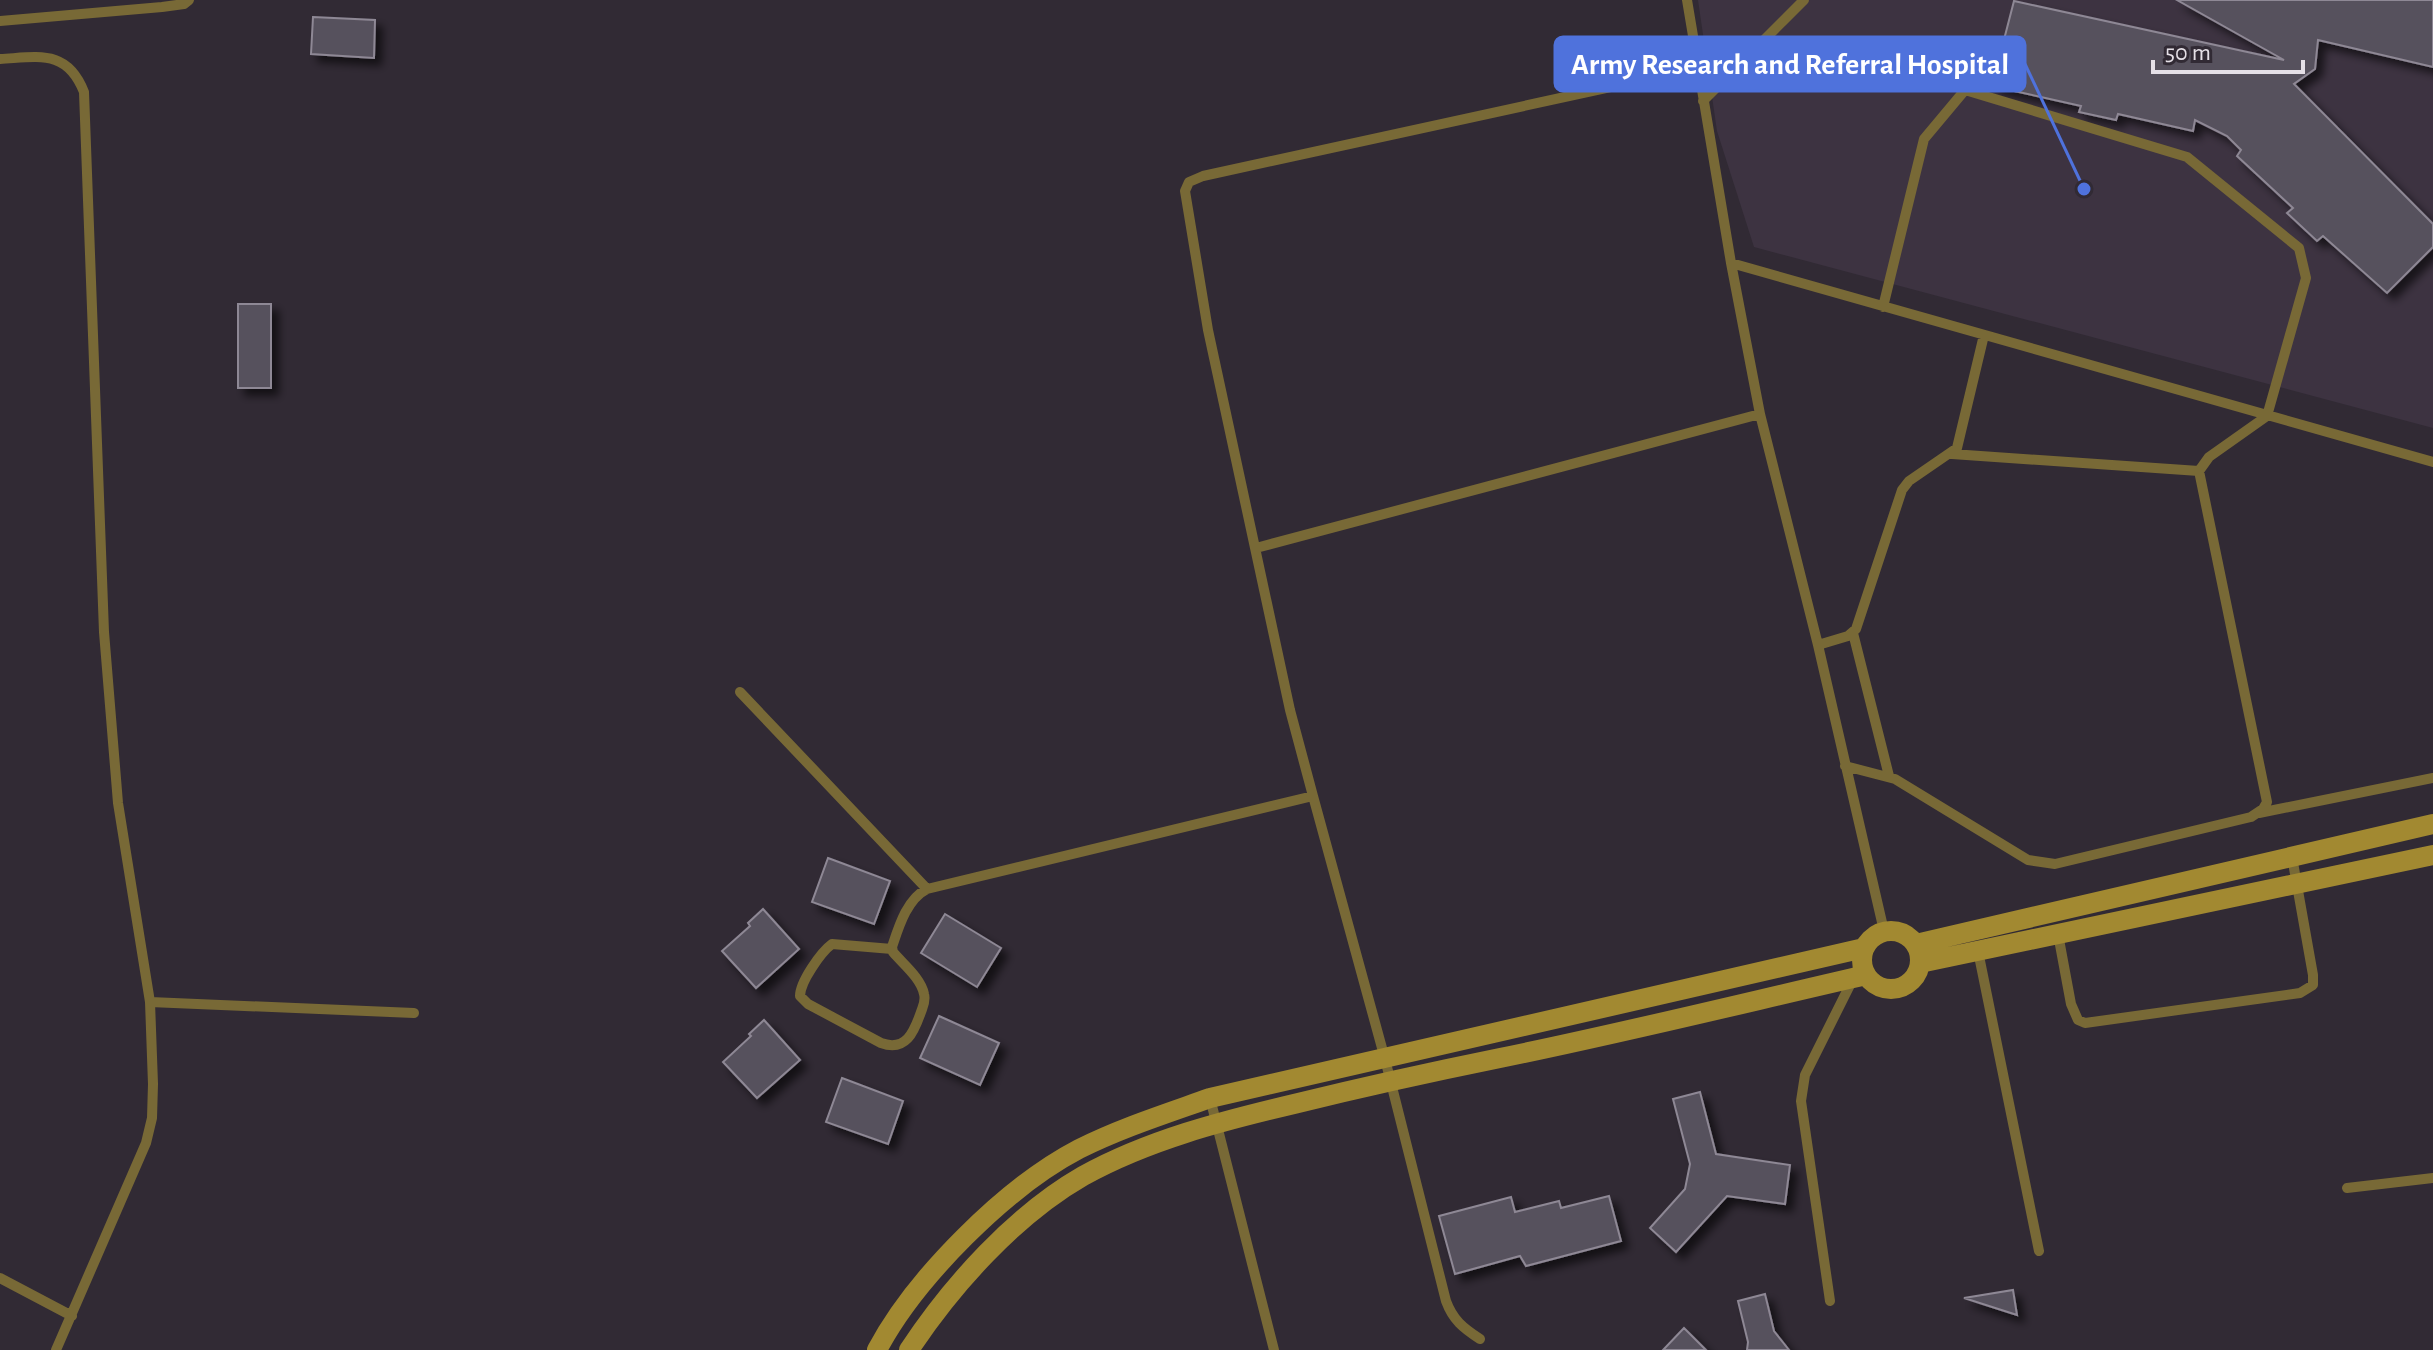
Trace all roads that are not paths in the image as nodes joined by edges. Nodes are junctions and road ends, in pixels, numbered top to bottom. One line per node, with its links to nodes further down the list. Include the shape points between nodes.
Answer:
1 (189, 0): 4 (lane)
2 (1687, 0): 6 (lane)
3 (1804, 0): 7 (lane)
4 (0, 21)
5 (0, 59): 37 (lane, via 46,56 59,61 70,68 84,92 108,679 118,803)
6 (1698, 68): 7 (lane); 16 (lane, via 1189,182 1185,191 1208,330)
7 (1703, 101): 8 (lane)
8 (1731, 263): 9 (lane); 11 (lane)
9 (1883, 307): 10 (lane); 12 (lane, via 1924,139 1965,90 2187,157 2299,248 2306,278)
10 (1984, 335): 12 (lane); 13 (lane, via 1961,436)
11 (1760, 414): 16 (lane); 18 (lane)
12 (2267, 416): 14 (lane); 15 (lane, via 2209,457)
13 (1952, 454): 15 (lane); 17 (lane, via 1905,485)
14 (2433, 462)
15 (2199, 471): 24 (lane, via 2267,792 2267,802)
16 (1256, 548): 23 (lane)
17 (1853, 633): 18 (lane); 21 (lane)
18 (1818, 645): 20 (lane)
19 (740, 692): 29 (lane)
20 (1845, 766): 21 (lane); 30 (lane)
21 (1889, 776): 24 (lane, via 2028,860 2047,864)
22 (2433, 778): 24 (lane)
23 (1313, 796): 29 (lane); 39 (lane)
24 (2257, 813)
25 (2433, 824): 27 (main road)
26 (2433, 855): 28 (main road)
27 (2292, 857): 28 (lane); 35 (main road)
28 (2298, 883): 31 (main road); 31 (lane, via 2313,985 2300,993 2085,1023 2071,1004)
29 (927, 889): 33 (lane, via 913,899)
30 (1884, 931): 32 (main road); 35 (main road, via 1903,933)
31 (2058, 934): 34 (main road)
32 (1864, 948): 36 (main road); 39 (main road)
33 (892, 949): 33 (lane, via 925,997 914,1030 900,1045 881,1043 800,996 832,944)
34 (1978, 951): 35 (main road); 45 (lane)
35 (1918, 954): 36 (main road, via 1913,979 1898,988 1880,987)
36 (1860, 976): 40 (main road); 47 (lane, via 1805,1075 1801,1101)
37 (150, 1002): 38 (lane); 48 (lane, via 149,1131)
38 (414, 1013)
39 (1385, 1059): 40 (lane); 41 (main road)
40 (1390, 1081): 42 (main road); 49 (lane, via 1446,1301 1452,1316)
41 (1210, 1098): 42 (lane); 51 (main road, via 1125,1128 1028,1181 942,1262)
42 (1216, 1123): 52 (main road, via 1122,1158 1058,1193 959,1281); 53 (lane)
43 (2433, 1178): 44 (lane)
44 (2347, 1188)
45 (2039, 1251)
46 (0, 1278): 48 (lane)
47 (1830, 1301)
48 (72, 1316): 50 (lane)
49 (1480, 1339)
50 (56, 1350)
51 (877, 1350)
52 (909, 1350)
53 (1274, 1350)

